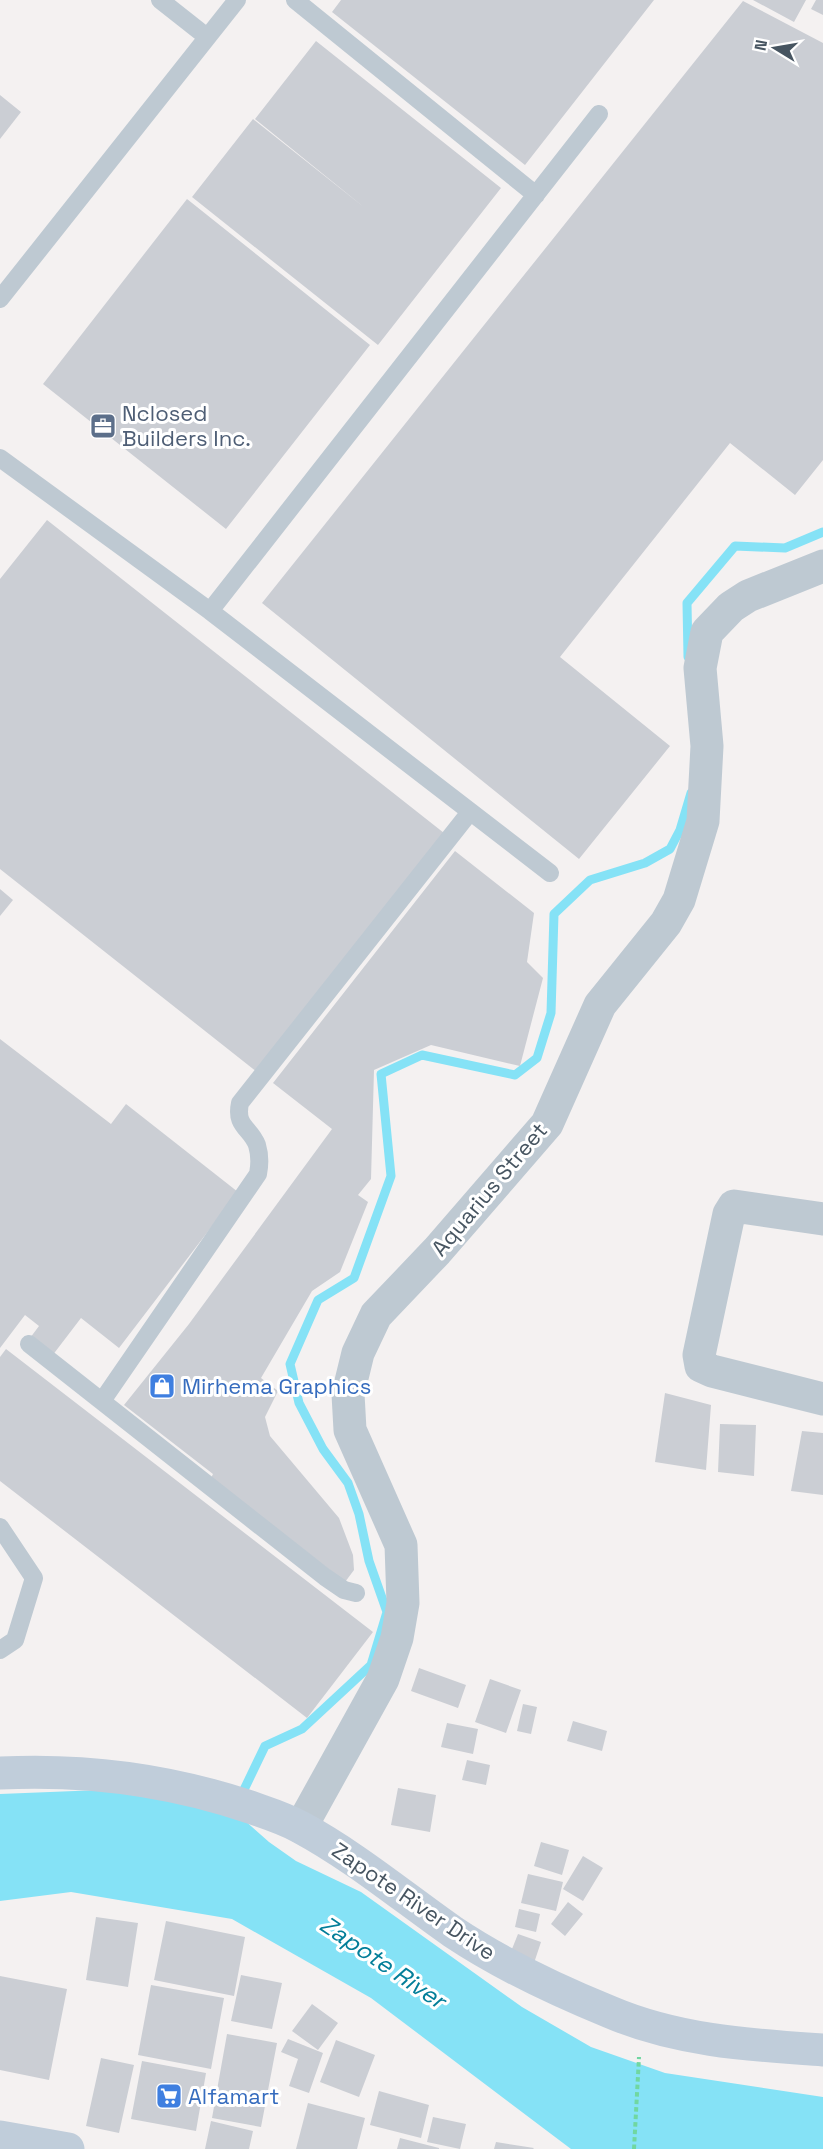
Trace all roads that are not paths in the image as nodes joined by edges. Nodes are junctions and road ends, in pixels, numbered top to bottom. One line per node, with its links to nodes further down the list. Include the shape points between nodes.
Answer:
1 (160, 0): 4 (lane)
2 (237, 0): 4 (lane)
3 (296, 0): 6 (lane)
4 (207, 37): 7 (lane)
5 (599, 114): 6 (lane)
6 (536, 195): 10 (lane)
7 (0, 299)
8 (0, 458): 10 (lane)
9 (823, 566): 21 (street, Aquarius Street, via 748,596 730,607 707,632 700,668 707,746 703,821 679,900 666,923 600,1005 547,1124 376,1315 358,1353 348,1394 350,1430 401,1545 403,1603 397,1638 383,1679)
10 (210, 611): 11 (lane)
11 (470, 812): 12 (lane); 16 (lane, via 240,1103 240,1122 256,1143 258,1174)
12 (550, 873)
13 (823, 1219): 15 (street, via 734,1206 729,1214 699,1355 701,1366 712,1371)
14 (29, 1344): 16 (lane)
15 (823, 1399)
16 (102, 1401): 18 (lane, via 325,1577)
17 (0, 1527): 19 (lane, via 34,1578 15,1640)
18 (356, 1593)
19 (0, 1650)
20 (0, 1773): 21 (main road, Zapote River Drive, via 103,1775 219,1797)
21 (294, 1823): 22 (main road, Zapote River Drive, via 456,1934 527,1974 611,2013 725,2043)
22 (823, 2050)
23 (0, 2137): 24 (main road)
24 (68, 2149)

